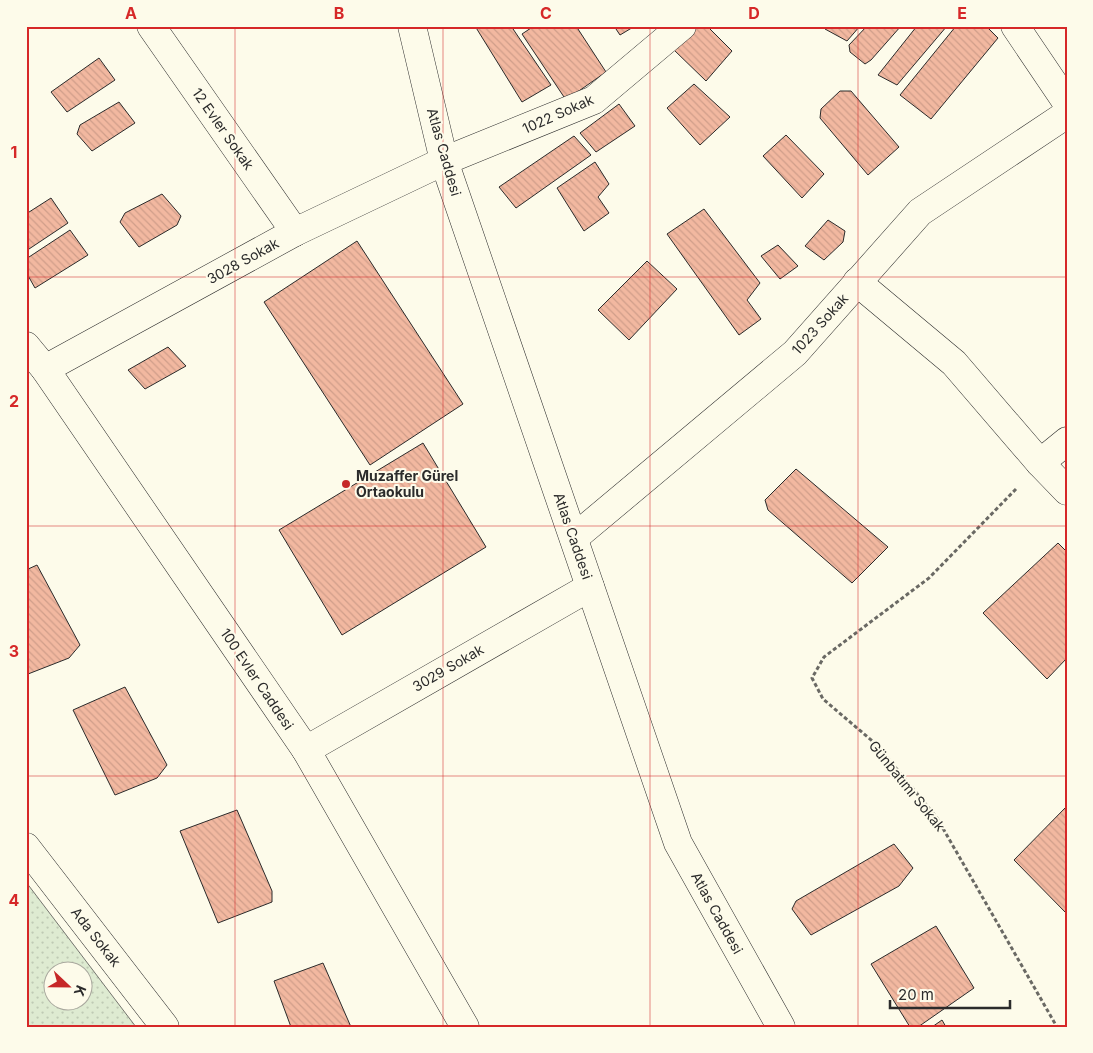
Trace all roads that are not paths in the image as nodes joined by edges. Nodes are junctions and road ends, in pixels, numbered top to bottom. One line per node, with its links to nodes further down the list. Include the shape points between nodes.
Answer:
1 (151, 26): 8 (street, 12 Evler Sokak)
2 (412, 26): 7 (street, Atlas Caddesi)
3 (682, 26): 7 (street, 1022 Sokak, via 594,100)
4 (1016, 26): 5 (street)
5 (1067, 103)
6 (1067, 114): 9 (street, 1023 Sokak, via 920,212)
7 (444, 161): 8 (street, 3028 Sokak); 15 (street, Atlas Caddesi)
8 (296, 232): 11 (street, 3028 Sokak)
9 (857, 282): 13 (street, via 954,363); 15 (street, 1023 Sokak, via 795,353)
10 (26, 346): 11 (street, 100 Evler Caddesi)
11 (45, 369): 17 (street, 100 Evler Caddesi)
12 (1067, 441): 13 (street)
13 (1040, 464): 14 (street)
14 (1067, 491)
15 (574, 538): 16 (street, Atlas Caddesi)
16 (590, 587): 17 (street, 3029 Sokak); 21 (street, Atlas Caddesi, via 678,843)
17 (306, 750): 20 (street, 100 Evler Caddesi)
18 (26, 847): 19 (street, Ada Sokak)
19 (165, 1027)
20 (465, 1027)
21 (781, 1027)

